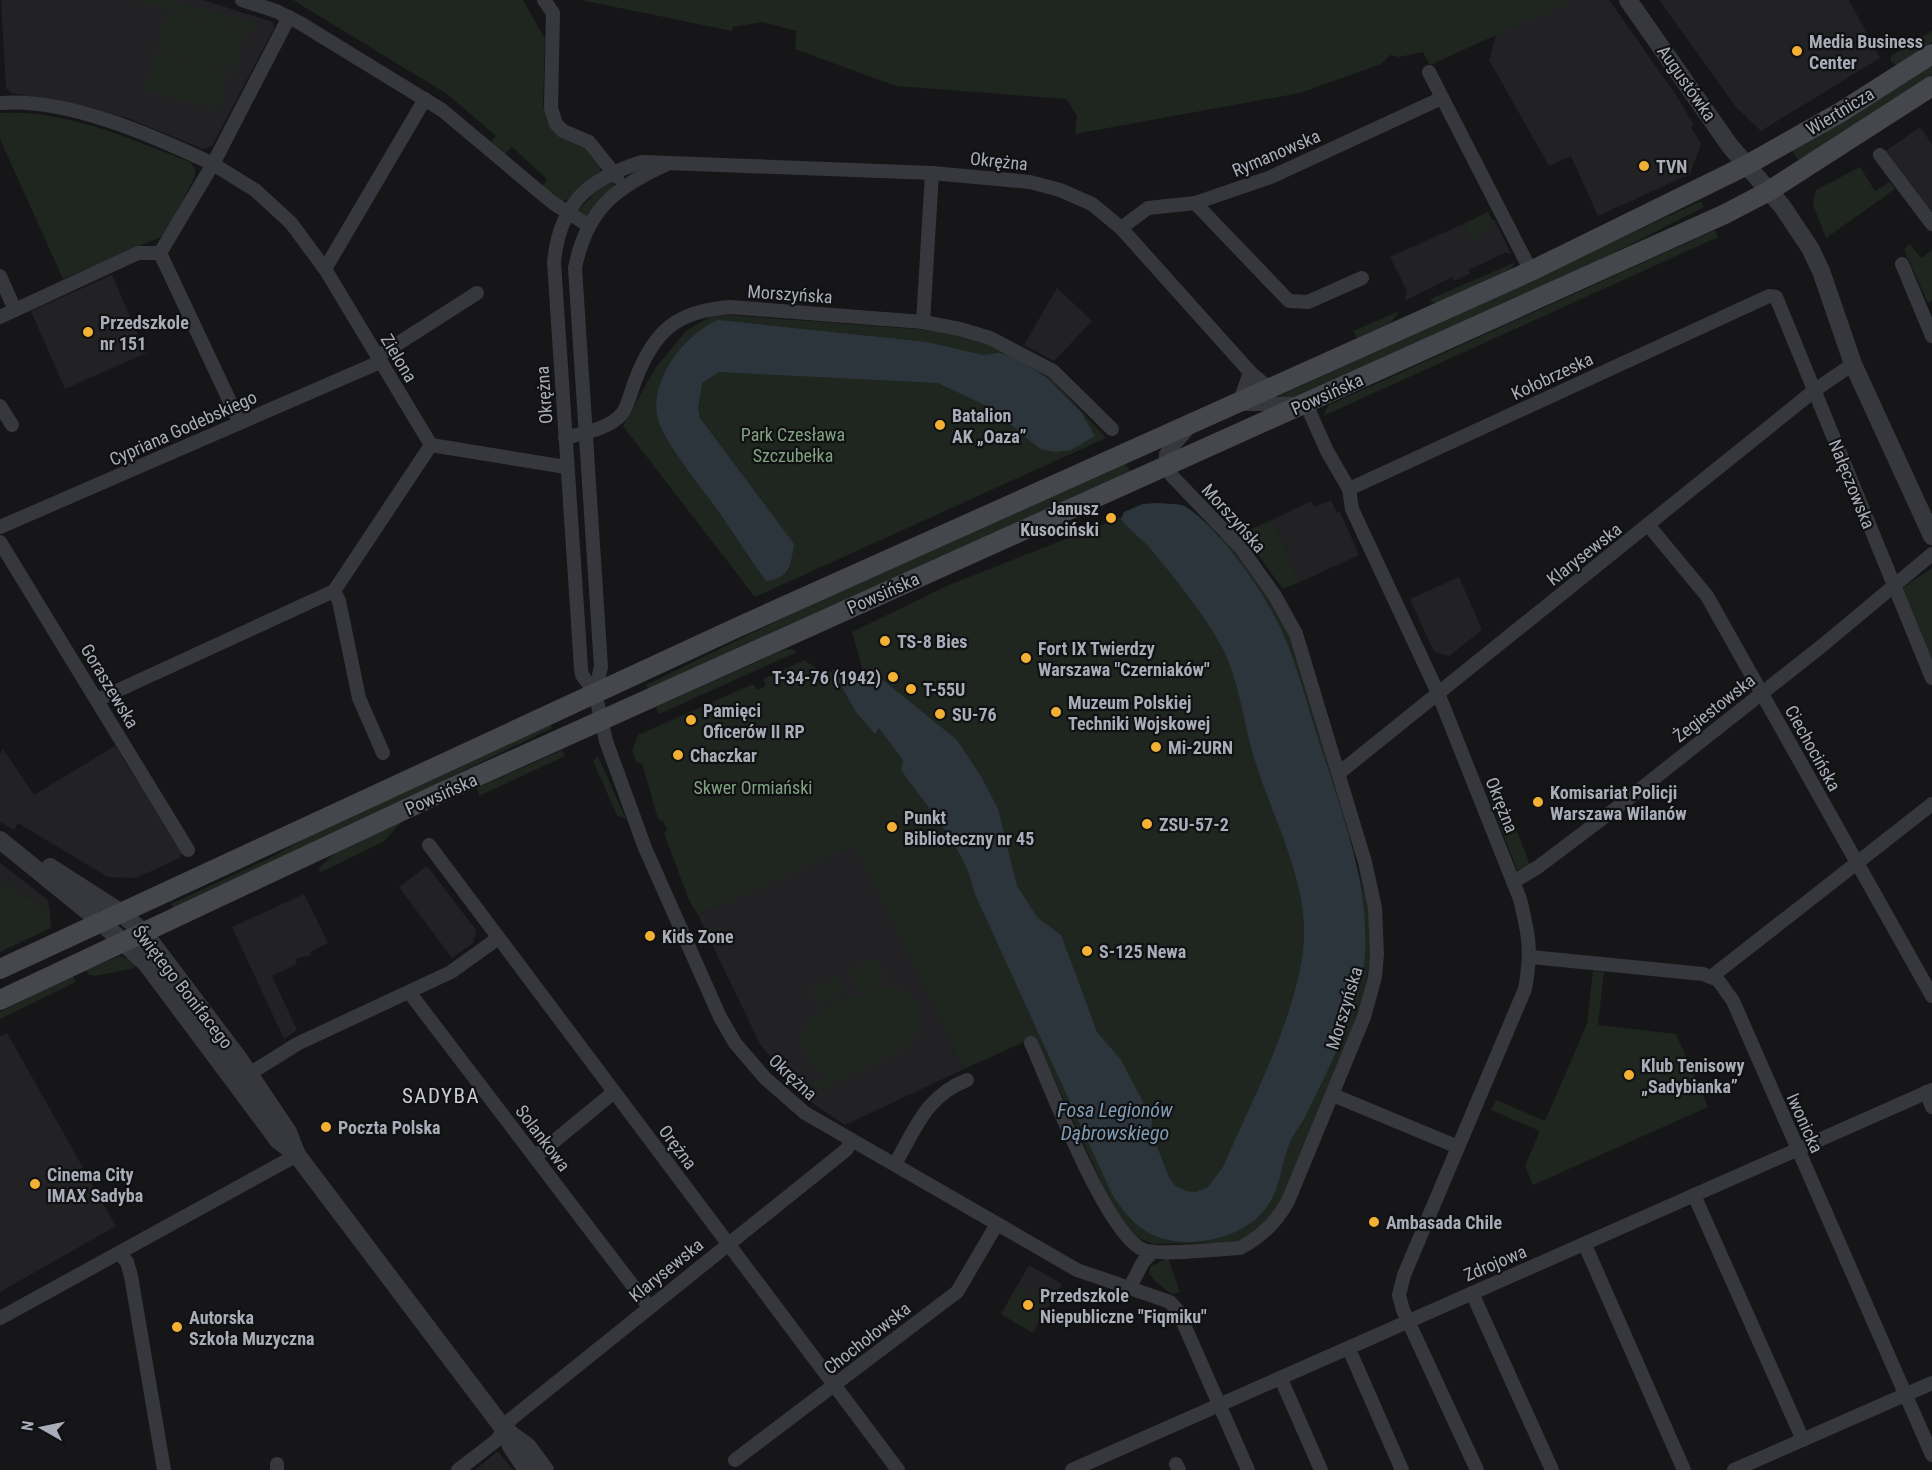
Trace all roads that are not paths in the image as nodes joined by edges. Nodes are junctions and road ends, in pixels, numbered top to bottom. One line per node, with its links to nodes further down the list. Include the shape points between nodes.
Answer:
1 (242, 0): 4 (street)
2 (544, 0): 15 (street, via 553,13 551,108 556,124 589,142)
3 (1628, 0): 14 (street, Augustówka)
4 (289, 17): 9 (street); 13 (street)
5 (1932, 54): 14 (main road, Wiertnicza)
6 (1429, 72): 8 (street)
7 (1932, 86): 18 (main road, Wiertnicza)
8 (1442, 98): 19 (street, Rymanowska, via 1271,177); 27 (street)
9 (425, 99): 20 (street); 26 (street)
10 (0, 103): 13 (street, Zielona, via 23,103 96,118 158,139)
11 (1881, 155): 21 (street)
12 (669, 163): 15 (street, Okrężna, via 642,162); 16 (street, Okrężna); 17 (street, Okrężna)
13 (213, 164): 24 (street); 26 (street, Zielona, via 255,190 282,213)
14 (1747, 165): 18 (street, Augustówka); 27 (main road, Powsińska)
15 (612, 171): 17 (street); 20 (street, Okrężna, via 586,190)
16 (932, 173): 23 (street, Okrężna, via 1030,182 1060,190 1092,204); 34 (street)
17 (624, 185): 22 (street, Okrężna)
18 (1769, 190): 37 (street, via 1816,259); 42 (main road, Powsińska, via 1725,214)
19 (1195, 203): 23 (street, Rymanowska, via 1148,208); 29 (street, via 1289,301 1308,302)
20 (567, 213): 22 (street); 49 (street, Okrężna, via 559,231 554,262)
21 (1932, 224)
22 (588, 225): 48 (street, Okrężna, via 575,268)
23 (1121, 228): 38 (street, Okrężna)
24 (160, 253): 32 (street, via 138,253); 44 (street)
25 (1902, 264): 35 (street)
26 (325, 269): 36 (street, Zielona)
27 (1531, 271): 39 (main road, Powsińska)
28 (0, 276): 32 (street)
29 (1362, 278)
30 (477, 293): 36 (street, Cypriana Godebskiego)
31 (1769, 296): 40 (street, Nałęczowska, via 1780,301); 53 (street, Kołobrzeska)
32 (15, 310): 33 (street)
33 (0, 317)
34 (922, 322): 47 (street, Morszyńska, via 980,335 1025,354 1053,371); 48 (street, Morszyńska, via 730,308 691,314 658,336 646,351 622,414)
35 (1932, 336)
36 (378, 359): 44 (street, Cypriana Godebskiego); 50 (street, Zielona)
37 (1853, 364): 40 (street, Klarysewska); 56 (street)
38 (1250, 372): 39 (street, Okrężna); 41 (street)
39 (1270, 389): 41 (main road, Powsińska)
40 (1815, 390): 54 (street, Klarysewska); 59 (street, Nałęczowska)
41 (1239, 404): 42 (street); 46 (main road, Powsińska)
42 (1306, 404): 52 (main road, Powsińska); 53 (street, Okrężna)
43 (0, 406): 45 (street)
44 (240, 423): 55 (street, Cypriana Godebskiego)
45 (12, 425)
46 (1193, 425): 52 (street, via 1170,446); 62 (main road, Powsińska)
47 (1112, 429)
48 (586, 432): 49 (street, Morszyńska); 62 (street, Okrężna, via 601,667)
49 (565, 438): 51 (street, Okrężna)
50 (431, 445): 51 (street); 60 (street)
51 (566, 467): 62 (street, Okrężna, via 582,675)
52 (1166, 467): 66 (main road, Powsińska); 68 (street, Morszyńska, via 1241,548 1286,613)
53 (1349, 489): 63 (street, Okrężna, via 1352,509)
54 (1649, 526): 63 (street, Klarysewska); 64 (street, Ciechocińska, via 1707,596)
55 (0, 527)
56 (1932, 536)
57 (0, 542): 65 (street, Goraszewska)
58 (1932, 554): 59 (street, Żegiestowska)
59 (1893, 585): 61 (street, Nałęczowska); 64 (street, Żegiestowska)
60 (334, 591): 65 (street); 67 (street, via 359,698)
61 (1932, 678)
62 (595, 692): 66 (street, Okrężna); 75 (main road, Powsińska)
63 (1438, 693): 68 (street, Klarysewska); 74 (street, Okrężna)
64 (1762, 693): 73 (street, Ciechocińska); 74 (street, Żegiestowska, via 1610,813)
65 (97, 700): 72 (street, Goraszewska)
66 (600, 722): 77 (main road, Powsińska); 93 (street, Okrężna, via 645,848 735,1043 765,1078 805,1113)
67 (383, 753)
68 (1339, 773): 91 (street, Morszyńska, via 1365,862 1378,933 1375,977 1364,1017)
69 (1932, 804): 73 (street)
70 (0, 840): 75 (street, Świętego Bonifacego, via 24,850); 76 (street, Świętego Bonifacego)
71 (429, 845): 78 (street, Orężna)
72 (188, 850)
73 (1858, 862): 82 (street); 84 (street, Ciechocińska)
74 (1513, 882): 80 (street, Okrężna, via 1525,919)
75 (120, 912): 76 (main road, Powsińska); 77 (street, Świętego Bonifacego)
76 (101, 922): 79 (street, Świętego Bonifacego); 81 (main road, Powsińska)
77 (144, 933): 79 (main road, Powsińska); 87 (street, Świętego Bonifacego)
78 (497, 939): 83 (street, via 451,972); 90 (street, Orężna)
79 (124, 942): 85 (main road, Powsińska); 87 (street, Świętego Bonifacego)
80 (1531, 957): 82 (street); 94 (street, Okrężna, via 1515,1016)
81 (0, 969)
82 (1711, 976): 95 (street, Iwonicka, via 1733,1001)
83 (409, 992): 87 (street, via 297,1044); 97 (street, Solankowa)
84 (1932, 996)
85 (0, 1000)
86 (1031, 1043): 103 (street, via 1116,1224 1132,1243)
87 (241, 1076): 96 (street, Świętego Bonifacego, via 288,1132)
88 (967, 1080): 98 (street, via 948,1087 927,1107)
89 (1929, 1091): 92 (street); 95 (street, Zdrojowa)
90 (614, 1092): 97 (street); 101 (street, Orężna)
91 (1333, 1095): 94 (street); 103 (street, Morszyńska, via 1282,1213 1264,1232 1240,1248)
92 (1932, 1107)
93 (852, 1141): 98 (street, Okrężna); 101 (street, Klarysewska)
94 (1458, 1147): 109 (street, Okrężna, via 1400,1285 1399,1302)
95 (1797, 1150): 99 (street, Zdrojowa); 114 (street, Iwonicka)
96 (297, 1155): 104 (street); 116 (street, Świętego Bonifacego)
97 (535, 1157): 107 (street, Solankowa)
98 (895, 1164): 100 (street, Okrężna)
99 (1694, 1195): 102 (street, Zdrojowa); 117 (street)
100 (997, 1224): 105 (street, Okrężna, via 1077,1270); 113 (street, Chochołowska, via 957,1292)
101 (728, 1244): 107 (street, Klarysewska); 113 (street, Orężna)
102 (1585, 1245): 106 (street, Zdrojowa); 131 (street)
103 (1152, 1251): 105 (street)
104 (119, 1253): 108 (street); 120 (street, via 131,1276)
105 (1130, 1287): 115 (street, Okrężna, via 1170,1302 1178,1311)
106 (1472, 1293): 109 (street, Zdrojowa); 130 (street)
107 (649, 1307): 116 (street, Klarysewska, via 511,1419)
108 (0, 1318)
109 (1409, 1322): 110 (street, Zdrojowa); 129 (street, Okrężna)
110 (1349, 1349): 111 (street, Zdrojowa); 128 (street)
111 (1281, 1379): 115 (street, Zdrojowa); 127 (street)
112 (1932, 1383): 114 (street)
113 (834, 1387): 119 (street, Chochołowska); 124 (street, Orężna)
114 (1905, 1395): 117 (street); 118 (street, Iwonicka)
115 (1220, 1406): 125 (street, Zdrojowa); 126 (street, Okrężna)
116 (504, 1429): 121 (street, Klarysewska, via 497,1440); 122 (street, Świętego Bonifacego); 123 (street, Świętego Bonifacego, via 528,1447)
117 (1803, 1440): 132 (street)
118 (1932, 1455)
119 (735, 1460)
120 (164, 1470)
121 (458, 1470)
122 (527, 1470)
123 (545, 1470)
124 (898, 1470)
125 (1072, 1470)
126 (1248, 1470)
127 (1321, 1470)
128 (1402, 1470)
129 (1477, 1470)
130 (1551, 1470)
131 (1684, 1470)
132 (1734, 1470)

